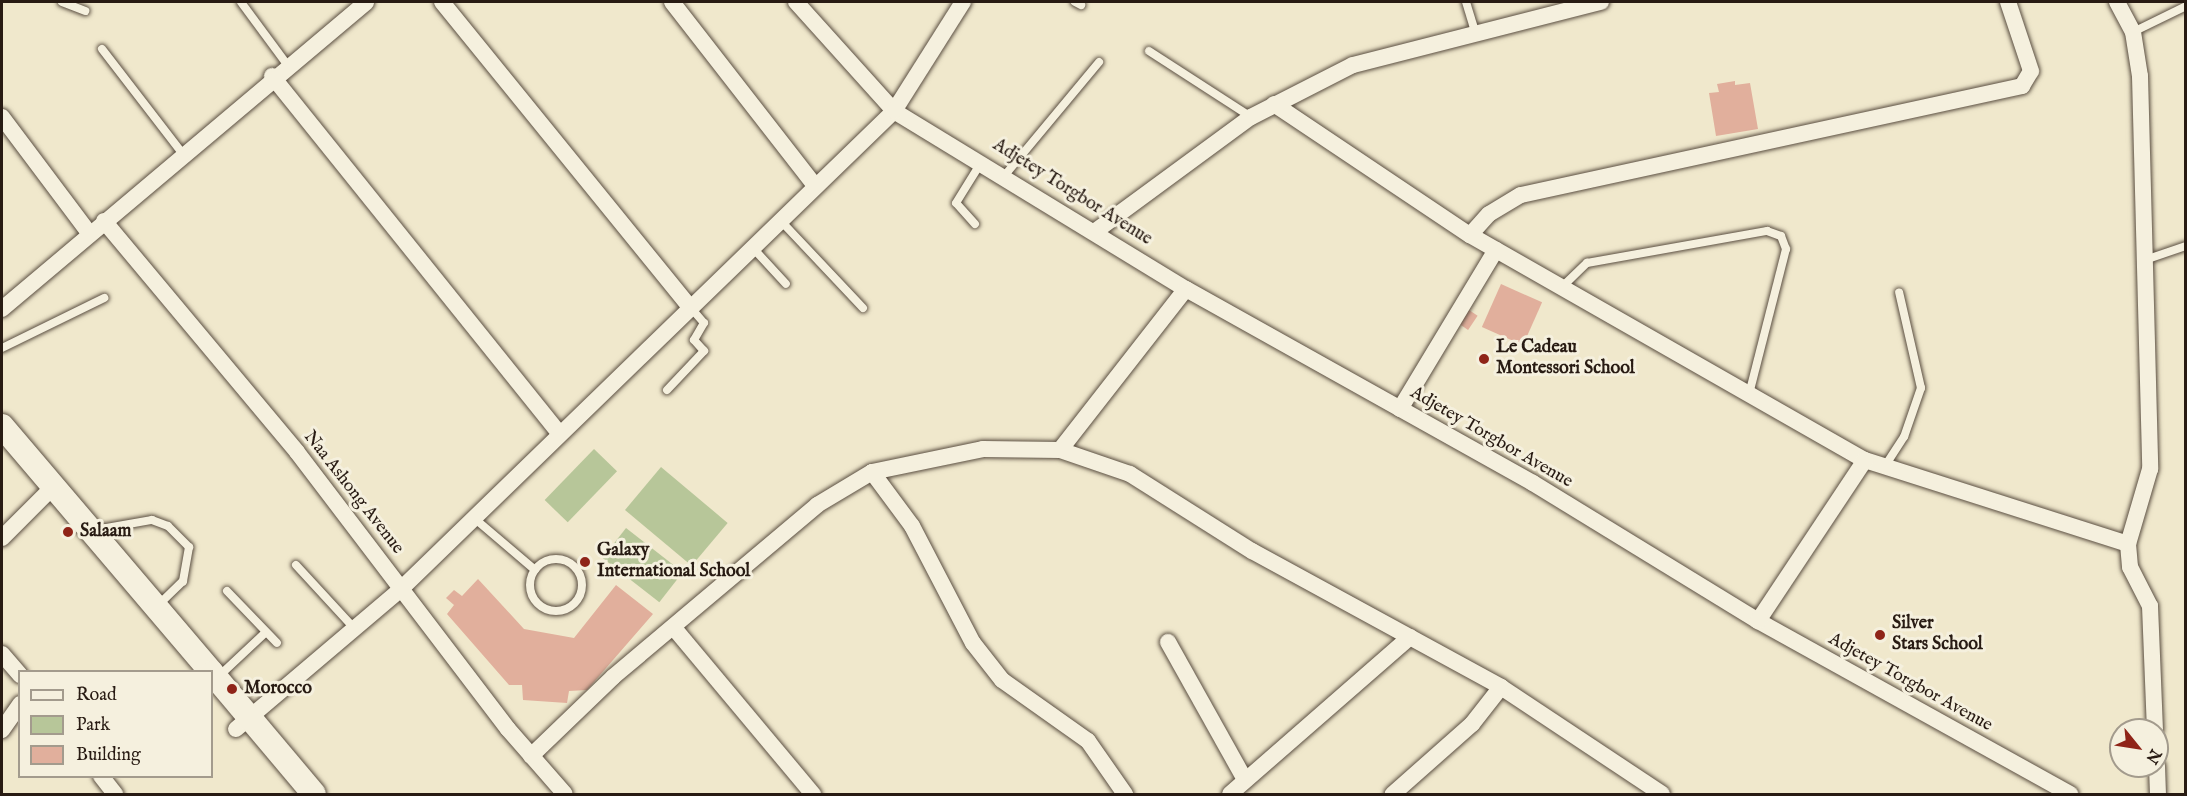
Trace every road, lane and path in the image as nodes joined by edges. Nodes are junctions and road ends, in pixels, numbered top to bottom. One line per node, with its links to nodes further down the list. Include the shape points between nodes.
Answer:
1 (62, 2): 14 (lane)
2 (241, 2): 20 (lane)
3 (366, 2): 20 (street)
4 (442, 2): 45 (street)
5 (672, 2): 29 (street)
6 (796, 2): 23 (street, Adjetey Torgbor Avenue)
7 (963, 2): 23 (street)
8 (1466, 2): 15 (lane)
9 (1601, 2): 12 (street)
10 (2008, 2): 35 (street, via 2031,71 2022,86 1521,195 1489,214)
11 (2117, 2): 16 (street)
12 (1559, 6): 15 (street)
13 (2186, 6): 16 (lane)
14 (85, 11)
15 (1475, 31): 22 (street, via 1353,65)
16 (2133, 32): 39 (street, via 2140,76)
17 (102, 49): 26 (lane)
18 (1149, 51): 25 (lane)
19 (1099, 62): 28 (lane)
20 (286, 63): 21 (street)
21 (272, 76): 26 (street); 53 (street)
22 (1274, 104): 25 (street); 35 (street)
23 (894, 111): 27 (street, Adjetey Torgbor Avenue); 29 (street)
24 (2, 117): 34 (street)
25 (1251, 117): 33 (street)
26 (182, 153): 31 (street)
27 (982, 161): 28 (street, Adjetey Torgbor Avenue); 32 (lane, via 956,203)
28 (1005, 175): 33 (street, Adjetey Torgbor Avenue)
29 (815, 186): 30 (street)
30 (780, 220): 37 (street); 46 (lane)
31 (104, 221): 34 (street); 66 (street, Naa Ashong Avenue, via 297,452)
32 (975, 224)
33 (1097, 230): 42 (street, Adjetey Torgbor Avenue)
34 (89, 233): 47 (street)
35 (1470, 235): 38 (street)
36 (2186, 246): 39 (lane)
37 (751, 247): 40 (lane); 45 (street)
38 (1496, 250): 41 (street); 51 (street)
39 (2145, 260): 63 (street, via 2150,469)
40 (786, 284)
41 (1562, 287): 50 (street); 50 (lane, via 1587,263 1767,231 1781,236 1786,249)
42 (1186, 289): 51 (street, Adjetey Torgbor Avenue); 54 (street)
43 (1899, 292): 57 (lane, via 1921,388 1904,437)
44 (104, 298): 48 (lane)
45 (689, 306): 49 (lane, via 704,322 694,339 704,351); 53 (street)
46 (863, 308)
47 (2, 309)
48 (2, 348)
49 (667, 390)
50 (1749, 394): 56 (street)
51 (1400, 409): 69 (street, Adjetey Torgbor Avenue)
52 (2, 426): 59 (main road)
53 (560, 434): 60 (street)
54 (1060, 450): 58 (street, via 983,448); 73 (street, via 1130,474 1252,551)
55 (2, 451): 59 (main road)
56 (1865, 460): 57 (street); 69 (street)
57 (1885, 466): 63 (street)
58 (872, 472): 71 (street, via 817,505); 96 (street, via 912,526 961,623 1002,680 1088,741)
59 (48, 492): 61 (main road); 62 (street); 77 (main road)
60 (474, 518): 65 (lane); 66 (street)
61 (93, 531): 68 (main road); 68 (lane, via 152,520 168,526 189,547 183,581)
62 (2, 538)
63 (2128, 544): 84 (street, via 2130,567 2150,606)
64 (296, 565): 70 (lane)
65 (535, 570): 65 (lane, via 530,586 541,607 564,610 577,601 582,585 572,564 548,561)
66 (402, 588): 70 (street); 87 (street, Naa Ashong Avenue)
67 (227, 591): 72 (lane)
68 (156, 606): 78 (main road)
69 (1758, 621): 100 (street, Adjetey Torgbor Avenue)
70 (354, 628): 85 (street)
71 (674, 628): 87 (street); 95 (street)
72 (266, 632): 75 (lane); 80 (lane)
73 (1410, 637): 82 (street); 90 (street)
74 (1168, 642): 90 (street)
75 (277, 643)
76 (2, 654): 79 (street)
77 (187, 670)
78 (204, 670)
79 (18, 673)
80 (213, 679)
81 (213, 681): 85 (main road)
82 (1501, 687): 98 (street, via 1472,723); 99 (street)
83 (18, 707): 86 (street)
84 (2155, 718)
85 (242, 723): 92 (main road); 93 (main road)
86 (2, 730)
87 (531, 756): 94 (street, Naa Ashong Avenue)
88 (102, 778): 91 (street)
89 (2157, 778): 101 (street)
90 (1245, 780): 97 (street)
91 (116, 795)
92 (292, 795)
93 (314, 795)
94 (565, 795)
95 (813, 795)
96 (1125, 795)
97 (1230, 795)
98 (1393, 795)
99 (1662, 795)
100 (2070, 795)
101 (2158, 795)

